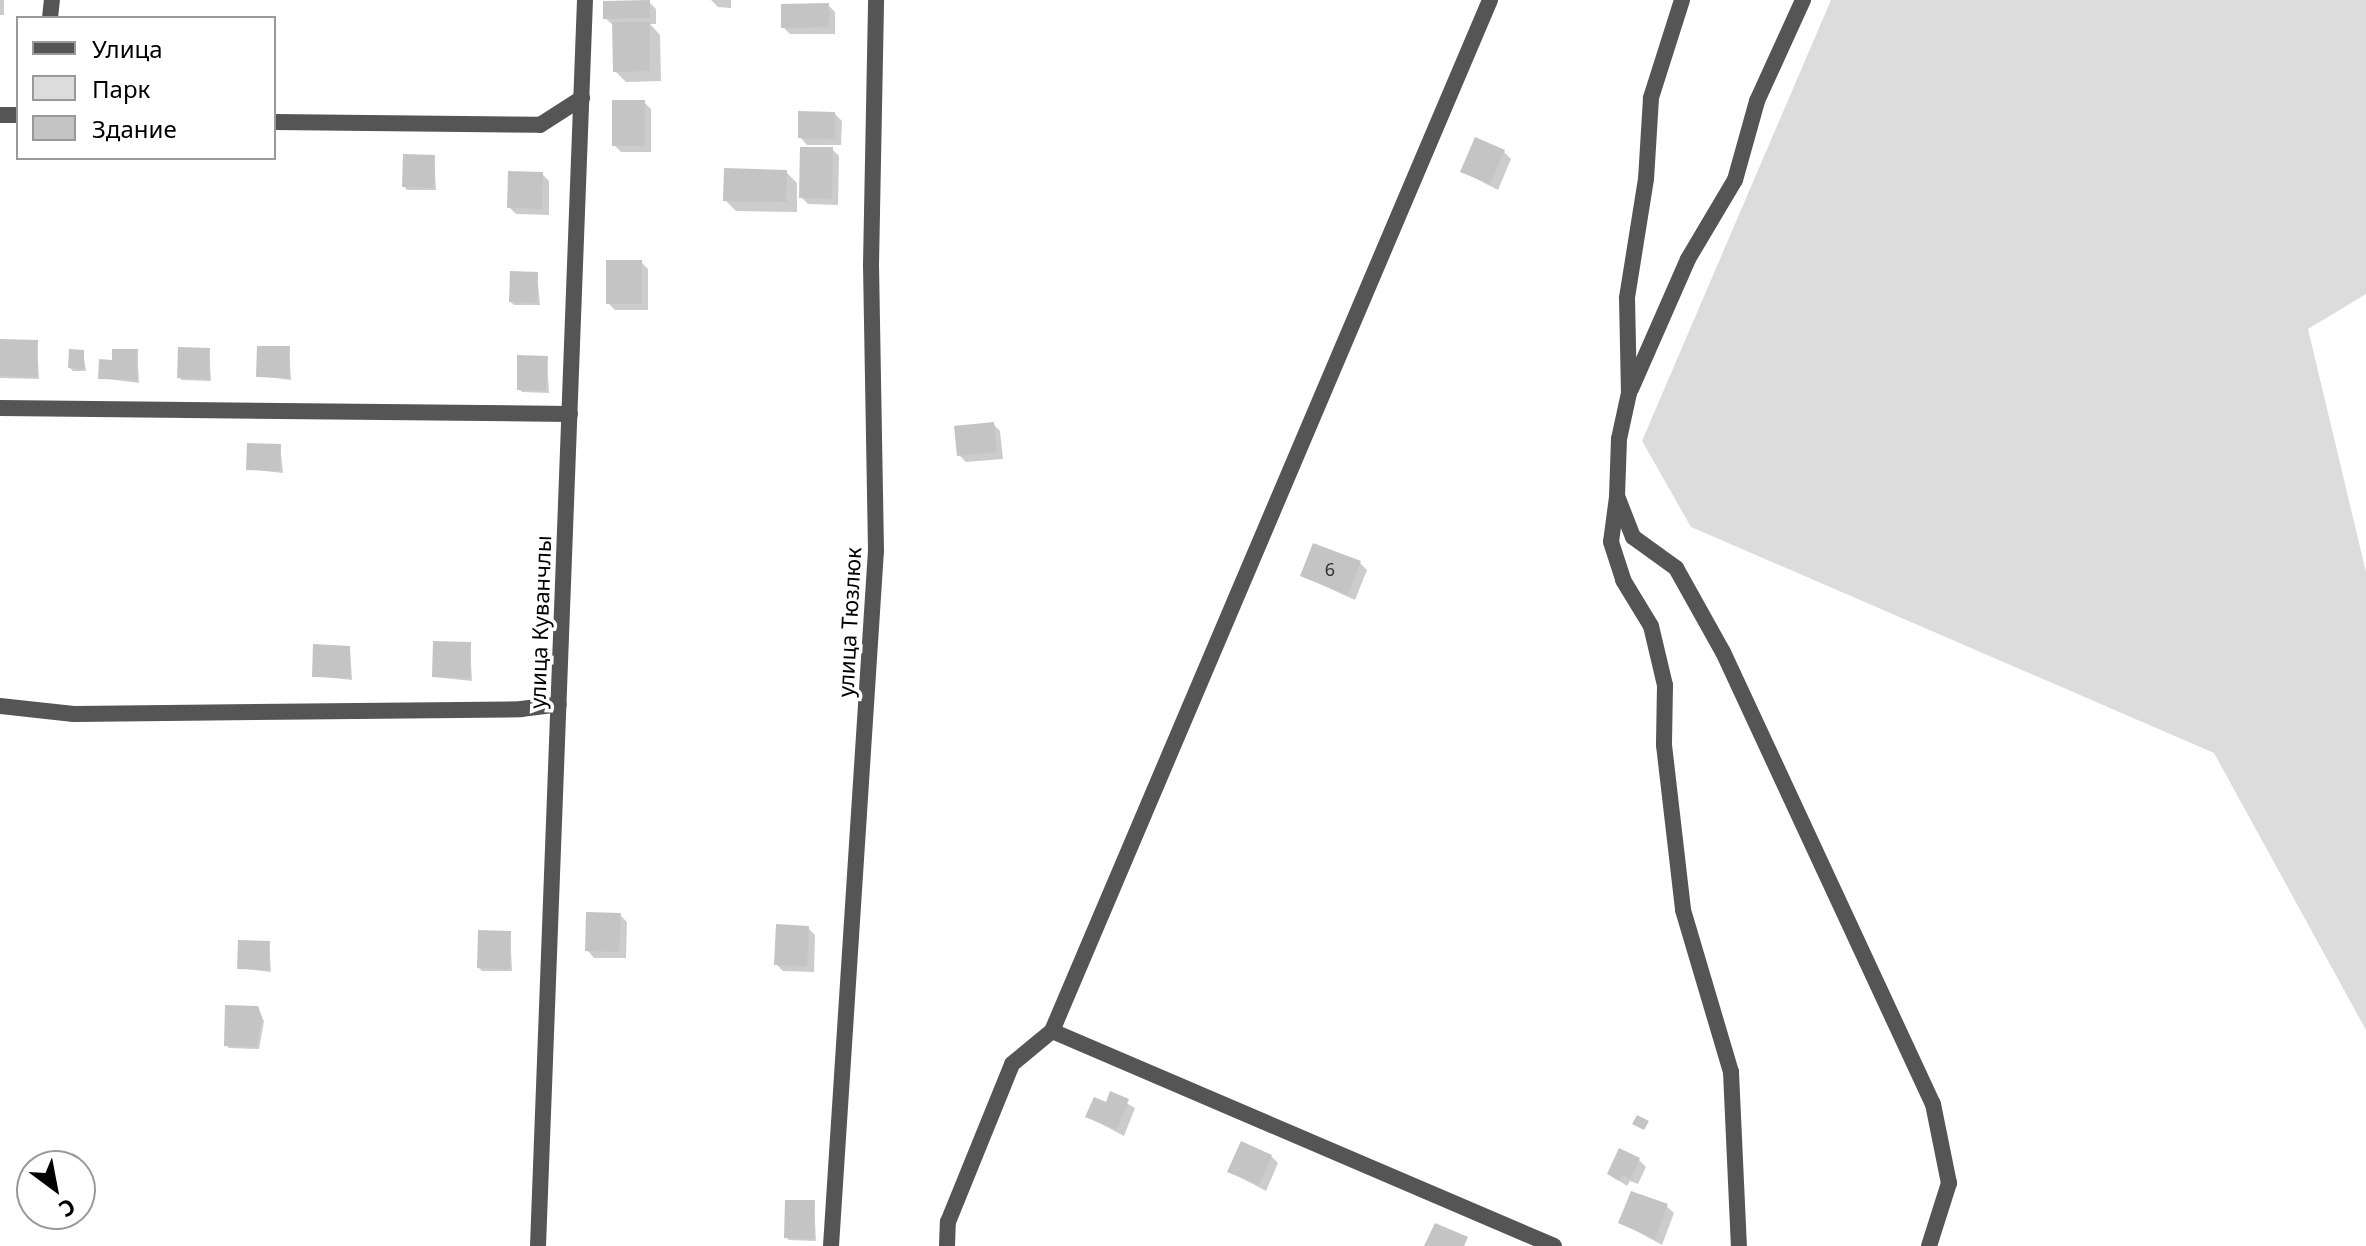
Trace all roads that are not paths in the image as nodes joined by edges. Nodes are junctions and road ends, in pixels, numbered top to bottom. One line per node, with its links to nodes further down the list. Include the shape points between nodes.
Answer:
1 (585, 0): 6 (street, улица Куванчлы)
2 (876, 0): 16 (street, улица Тюзлюк, via 871,265 876,551)
3 (1490, 0): 14 (street)
4 (1682, 0): 8 (street, via 1651,98 1646,179 1627,298)
5 (1803, 0): 8 (street, via 1757,101 1735,180 1688,259)
6 (582, 98): 7 (street, via 540,125); 10 (street, улица Куванчлы)
7 (276, 122)
8 (1629, 393): 11 (street, via 1619,439)
9 (0, 408): 10 (street)
10 (570, 414): 12 (street, улица Куванчлы)
11 (1617, 496): 19 (street, via 1611,542 1623,580 1651,626 1665,685 1664,745 1683,910 1731,1072); 20 (street, via 1633,537 1676,568 1723,652 1933,1104 1949,1183)
12 (559, 704): 13 (street, via 521,709 74,714); 15 (street, улица Куванчлы)
13 (0, 706)
14 (1052, 1031): 17 (street, via 1012,1064 948,1222); 18 (street)
15 (538, 1246)
16 (831, 1246)
17 (947, 1246)
18 (1554, 1246)
19 (1739, 1246)
20 (1929, 1246)

